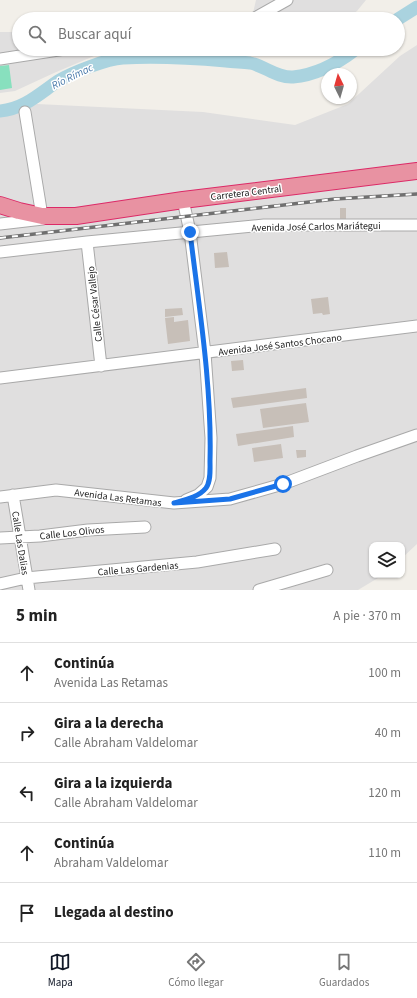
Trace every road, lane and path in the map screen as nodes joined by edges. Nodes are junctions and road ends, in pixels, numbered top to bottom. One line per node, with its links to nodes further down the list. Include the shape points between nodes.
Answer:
1 (287, 0): 2 (street)
2 (266, 12)
3 (20, 56): 4 (street)
4 (0, 59)
5 (25, 112): 9 (street)
6 (417, 171): 7 (highway, Carretera Central)
7 (183, 200): 10 (highway, Carretera Central); 13 (street)
8 (0, 205): 9 (highway, Carretera Central)
9 (42, 216): 10 (highway, Carretera Central)
10 (76, 216): 11 (street)
11 (0, 224)
12 (417, 225): 13 (street, Avenida José Carlos Mariátegui, via 264,225)
13 (190, 232): 14 (street, Avenida José Carlos Mariátegui); 17 (street)
14 (87, 242): 15 (street, Avenida José Carlos Mariátegui); 18 (street, Calle César Vallejo)
15 (0, 252)
16 (417, 326): 17 (street, Avenida José Santos Chocano)
17 (205, 353): 18 (street, Avenida José Santos Chocano); 23 (street, via 211,438 210,478 207,487 198,495)
18 (101, 366): 19 (street, Avenida José Santos Chocano)
19 (0, 378)
20 (417, 435): 23 (street, Avenida Las Retamas, via 283,484 230,499)
21 (13, 495): 22 (street, Avenida Las Retamas); 23 (street, Avenida Las Retamas, via 62,490); 25 (street, Calle Las Dalias)
22 (0, 497)
23 (174, 503)
24 (145, 527): 25 (street, Calle Los Olivos)
25 (20, 536): 26 (street, Calle Los Olivos); 29 (street, Calle Las Dalias)
26 (0, 538)
27 (275, 549): 29 (street, Calle Las Gardenias, via 197,562)
28 (327, 570): 32 (street)
29 (26, 578): 30 (street, Calle Las Gardenias); 31 (street, Calle Las Dalias)
30 (0, 584)
31 (29, 590)
32 (259, 590)

